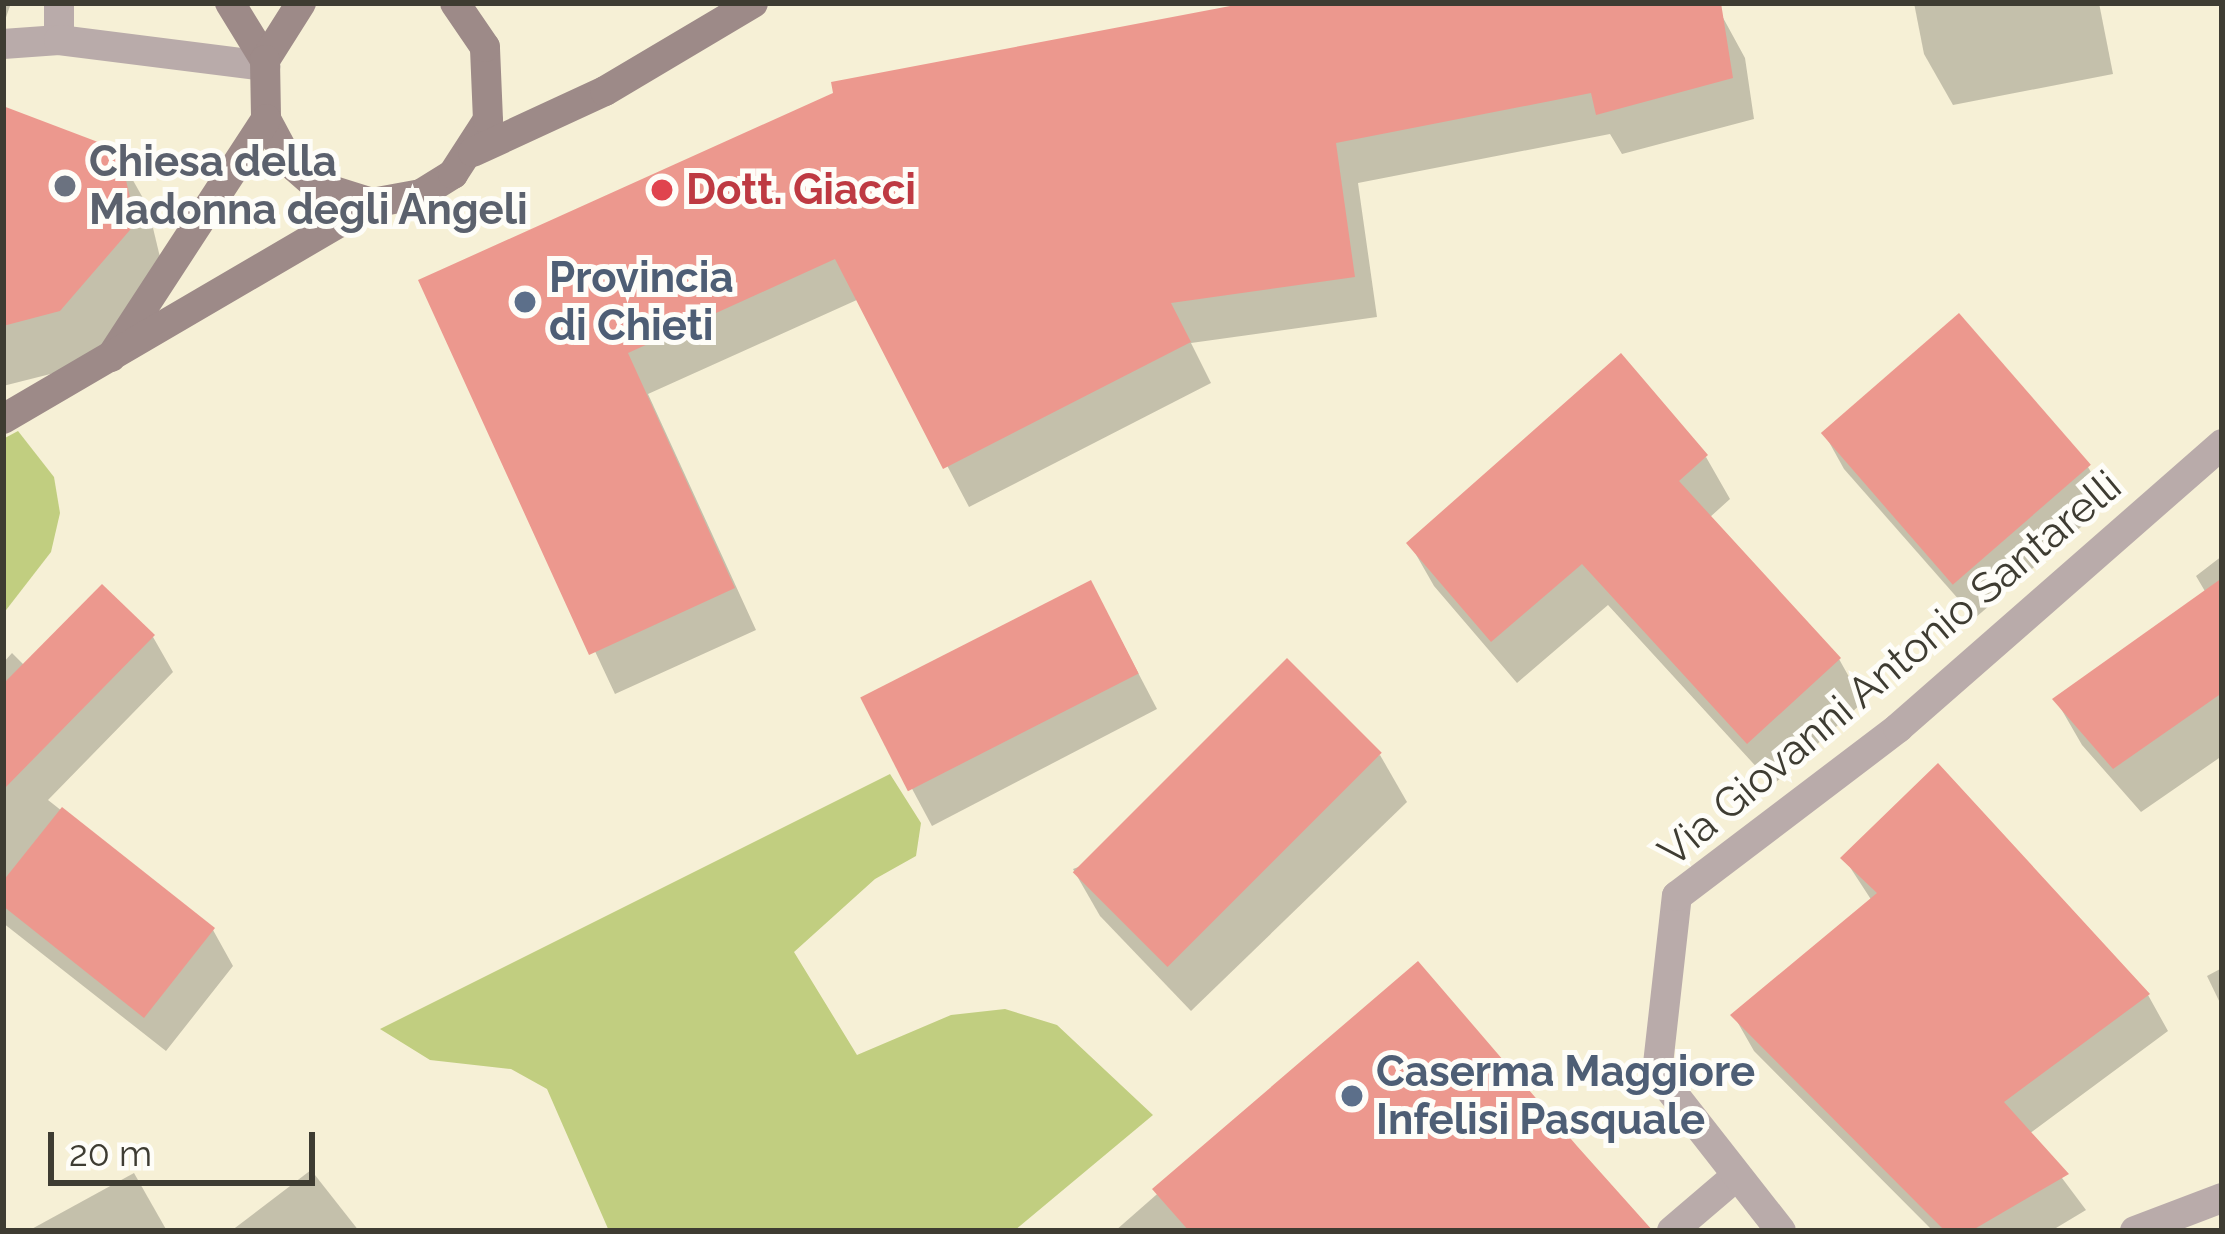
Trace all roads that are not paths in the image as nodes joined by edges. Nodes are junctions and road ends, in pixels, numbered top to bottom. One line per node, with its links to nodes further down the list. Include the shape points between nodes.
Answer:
1 (58, 3): 6 (street)
2 (230, 3): 8 (main road)
3 (301, 3): 8 (main road)
4 (455, 3): 10 (main road, via 491,69 488,120)
5 (753, 3): 10 (main road, via 605,91)
6 (58, 40): 7 (street); 8 (street)
7 (3, 44)
8 (265, 63): 9 (main road)
9 (266, 119): 11 (main road, via 289,162 315,185); 12 (main road)
10 (473, 152): 11 (main road, via 421,194)
11 (372, 203): 12 (main road)
12 (107, 362): 13 (main road)
13 (3, 419)
14 (2222, 444): 15 (street, Via Giovanni Antonio Santarelli, via 1898,728 1677,896 1657,1073)
15 (1734, 1178): 18 (street); 19 (street, Via Giovanni Antonio Santarelli)
16 (2222, 1198): 17 (street)
17 (2190, 1220): 20 (street)
18 (1672, 1231)
19 (1780, 1231)
20 (2135, 1231)

